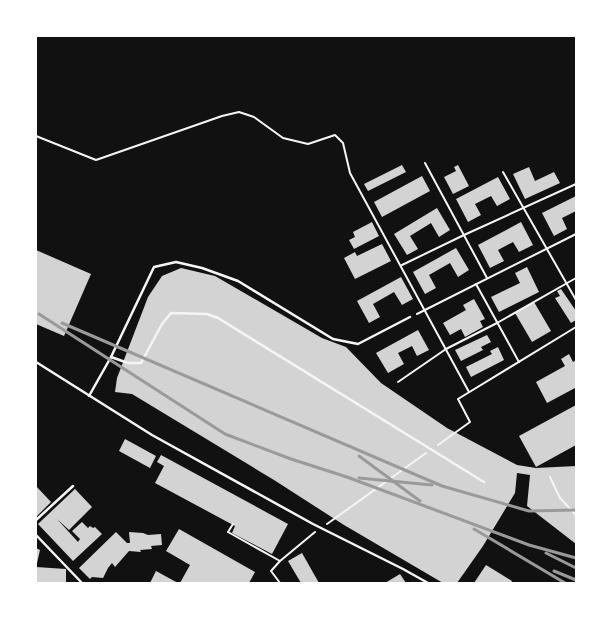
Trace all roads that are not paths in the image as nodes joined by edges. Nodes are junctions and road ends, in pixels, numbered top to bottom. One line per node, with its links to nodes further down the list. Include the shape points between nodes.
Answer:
1 (410, 318): 2 (lane, via 358,344 333,339 238,281 176,262 154,267)
2 (111, 357): 4 (lane); 5 (lane, via 128,363 141,363 162,324 171,313 213,316)
3 (36, 362): 4 (lane)
4 (89, 396): 10 (lane, via 152,435 313,524)
5 (484, 482)
6 (73, 486): 7 (lane)
7 (36, 520)
8 (36, 535): 9 (lane)
9 (82, 583)
10 (428, 583)

